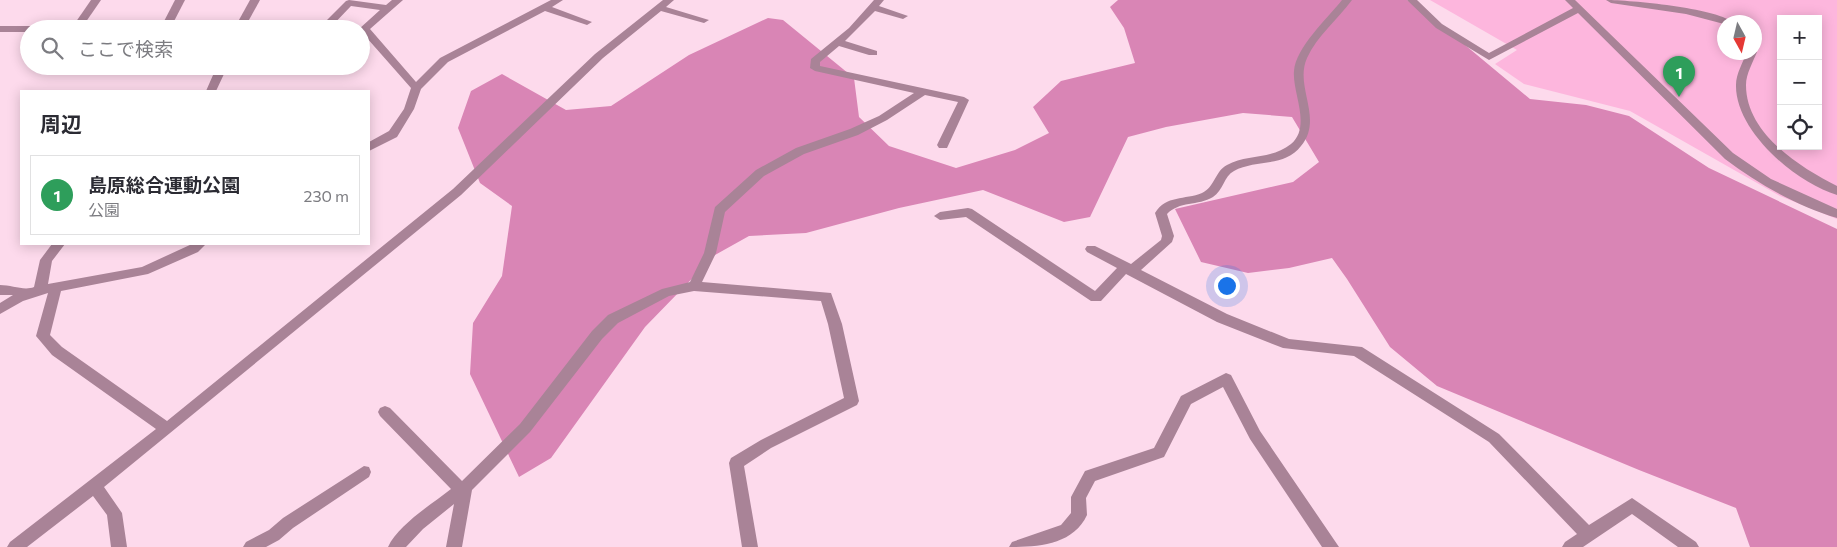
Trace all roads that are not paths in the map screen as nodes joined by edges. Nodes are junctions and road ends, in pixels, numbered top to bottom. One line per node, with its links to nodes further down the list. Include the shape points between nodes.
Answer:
1 (96, 0): 17 (street)
2 (180, 0): 18 (street)
3 (255, 0): 19 (street)
4 (398, 0): 13 (street)
5 (558, 0): 12 (street)
6 (1347, 0): 42 (street, via 1302,58 1299,70 1306,124 1301,140 1283,154 1230,168 1211,193 1169,204 1161,213 1168,236 1166,242)
7 (1412, 0): 14 (street, via 1439,26 1489,57)
8 (1570, 0): 14 (street)
9 (1611, 0): 16 (street, via 1686,11)
10 (664, 4): 21 (street); 50 (street, via 599,56 457,192)
11 (876, 4): 15 (street); 27 (street)
12 (544, 7): 22 (street); 31 (street, via 444,60)
13 (387, 8): 20 (street, via 349,3); 23 (street)
14 (1578, 9): 37 (street, via 1729,156 1788,194)
15 (904, 16)
16 (1717, 19)
17 (82, 20)
18 (170, 20)
19 (244, 20)
20 (332, 20)
21 (704, 20)
22 (587, 22)
23 (370, 24)
24 (0, 29): 25 (street)
25 (20, 29)
26 (370, 36): 31 (street)
27 (838, 42): 28 (street); 33 (street, via 815,61 815,68)
28 (873, 52)
29 (1749, 60): 36 (street, via 1741,84 1743,102 1750,118 1775,151 1795,167)
30 (218, 75): 32 (street)
31 (416, 88): 35 (street, via 409,109 393,134)
32 (211, 90)
33 (922, 92): 34 (street, via 964,100); 43 (street, via 861,129 800,151 760,173 720,210 710,253)
34 (942, 145)
35 (370, 146)
36 (1837, 191)
37 (1837, 214)
38 (940, 216): 42 (street, via 968,212 1096,298)
39 (58, 245): 46 (street, via 46,260)
40 (198, 245): 44 (street, via 144,271)
41 (1091, 249): 42 (street)
42 (1128, 269): 54 (street, via 1222,318 1288,344 1357,351 1494,438)
43 (694, 286): 53 (street, via 666,292 613,319 596,335 525,428); 60 (street, via 826,296 852,401 766,444 736,463)
44 (56, 288): 46 (street); 50 (street, via 43,336 57,351)
45 (0, 290): 47 (street, via 14,290)
46 (40, 290): 47 (street)
47 (27, 295): 48 (street)
48 (0, 309)
49 (385, 412): 53 (street)
50 (167, 429): 52 (street)
51 (364, 472): 57 (street, via 288,522 274,535)
52 (94, 486): 55 (street); 56 (street, via 114,513)
53 (463, 488): 58 (street, via 418,524); 59 (street)
54 (1588, 535): 63 (street); 64 (street, via 1632,505)
55 (15, 547)
56 (118, 547)
57 (251, 547)
58 (396, 547)
59 (454, 547)
60 (750, 547)
61 (1017, 547): 62 (street, via 1066,530 1079,515 1078,497 1090,476 1159,452 1186,400 1226,379 1255,435)
62 (1331, 547)
63 (1570, 547)
64 (1690, 547)

